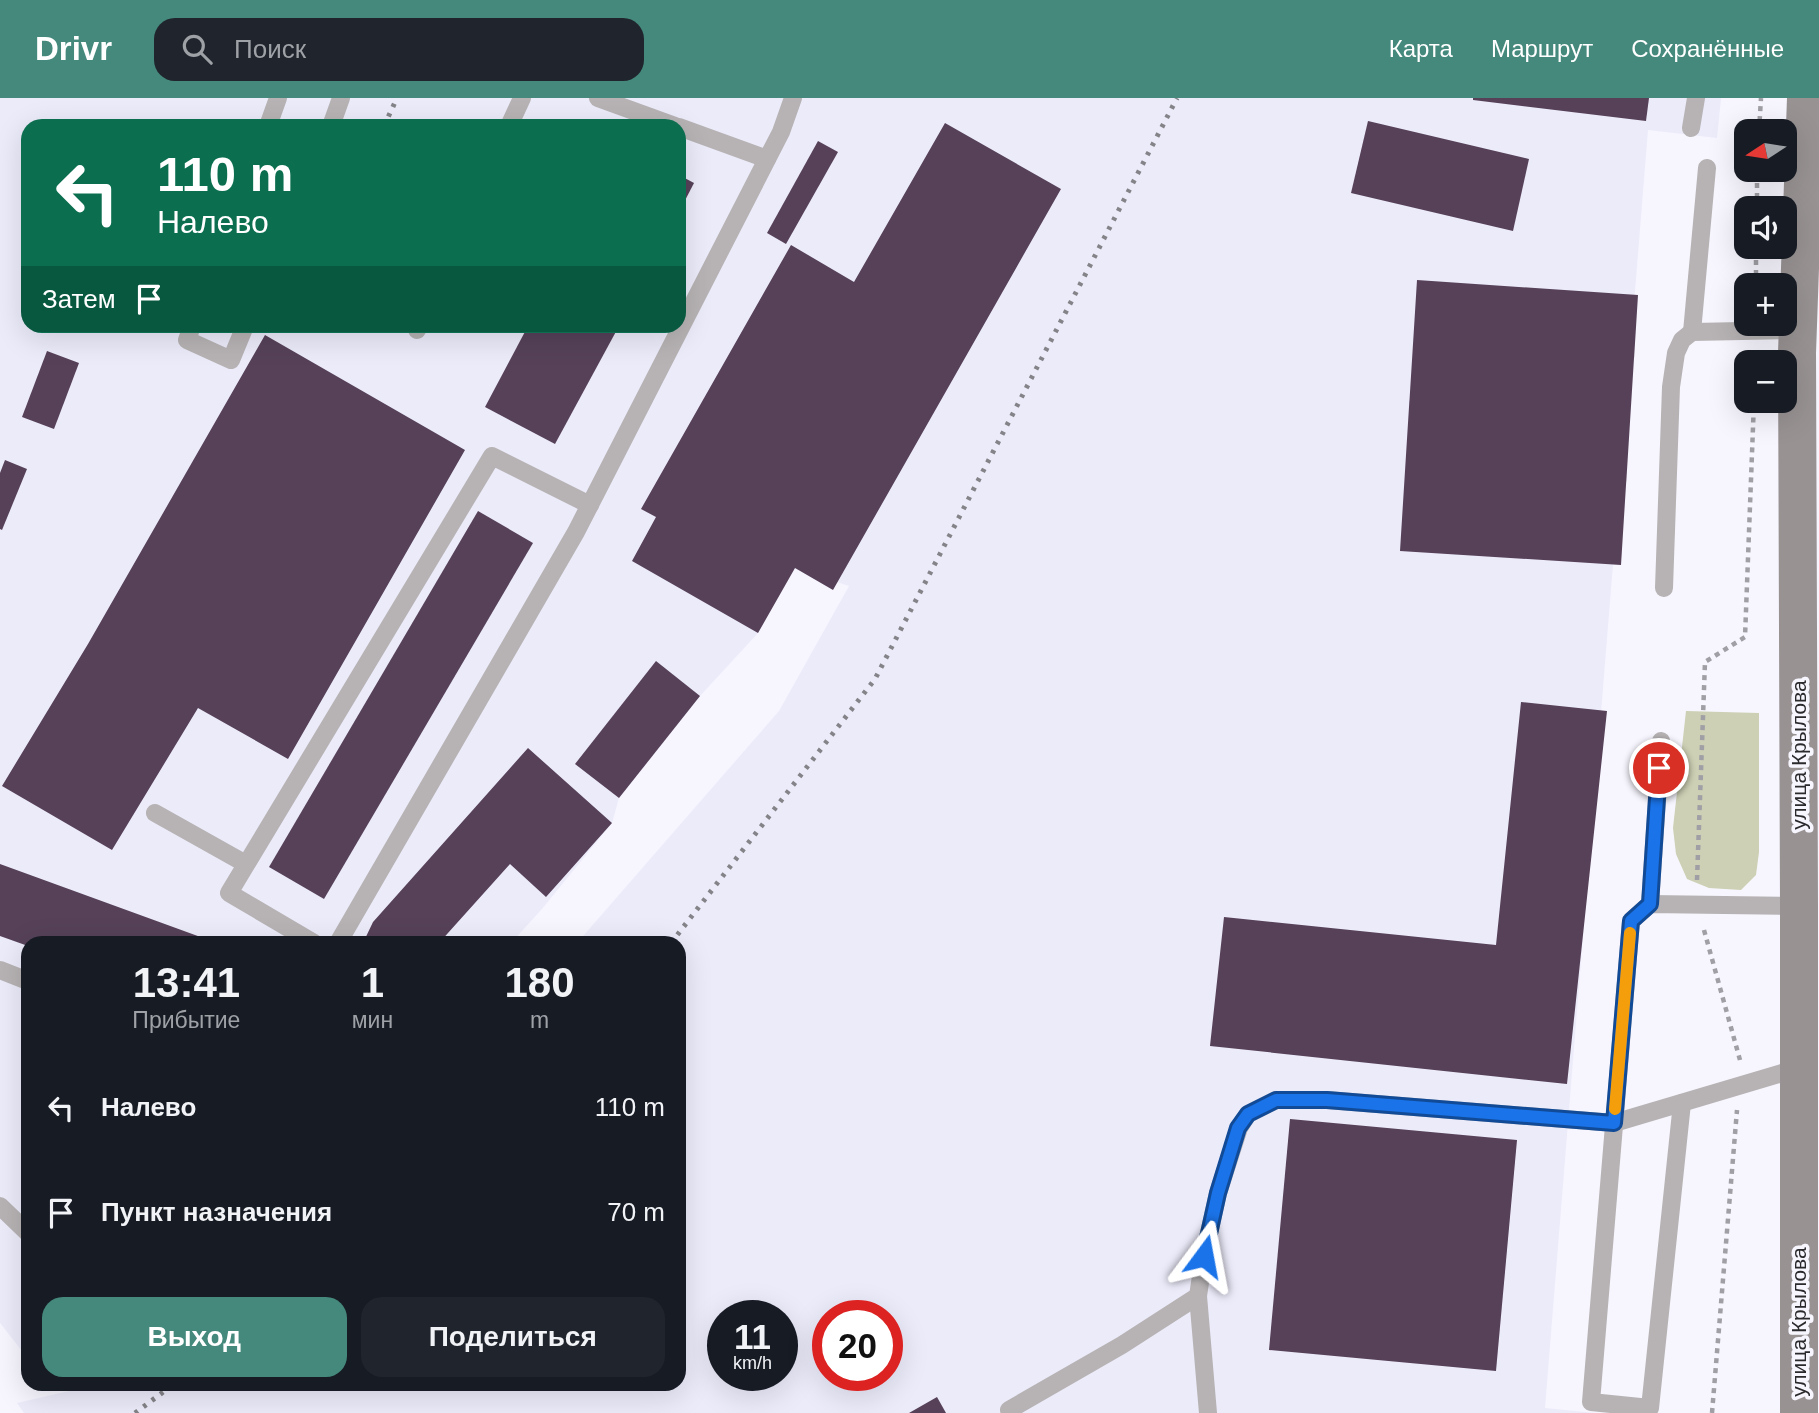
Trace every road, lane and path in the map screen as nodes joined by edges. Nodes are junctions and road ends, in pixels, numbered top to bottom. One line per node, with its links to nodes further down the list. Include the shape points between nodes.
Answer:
1 (278, 98): 9 (lane)
2 (341, 98): 10 (lane)
3 (522, 98): 11 (lane)
4 (597, 98): 12 (lane)
5 (793, 98): 16 (lane)
6 (1696, 98): 14 (lane)
7 (1761, 98): 13 (path)
8 (1807, 98): 19 (main road, улица Крылова)
9 (270, 119)
10 (334, 119)
11 (512, 119)
12 (655, 119)
13 (1760, 119)
14 (1691, 128)
15 (686, 130): 16 (lane)
16 (767, 159): 18 (lane)
17 (1707, 169): 20 (lane)
18 (686, 317)
19 (1798, 330): 20 (lane); 32 (main road, улица Крылова)
20 (1692, 332): 26 (lane, via 1676,353 1671,387)
21 (190, 333): 22 (lane, via 187,340 230,360)
22 (242, 333)
23 (678, 333): 25 (lane)
24 (1754, 413): 31 (path, via 1745,637 1705,662)
25 (590, 505): 29 (lane, via 492,456); 34 (lane)
26 (1664, 588)
27 (1661, 741): 30 (lane)
28 (155, 813): 29 (lane)
29 (246, 864): 33 (lane, via 229,893)
30 (1650, 904): 31 (lane); 40 (lane, via 1631,921)
31 (1697, 904): 32 (lane); 38 (path, via 1740,1059)
32 (1799, 906): 37 (main road, улица Крылова)
33 (302, 936)
34 (342, 936)
35 (0, 970): 36 (lane)
36 (21, 978)
37 (1799, 1068): 38 (lane); 47 (main road, улица Крылова)
38 (1739, 1086): 39 (lane); 46 (path)
39 (1682, 1103): 40 (lane); 40 (lane, via 1650,1408 1591,1402)
40 (1614, 1123): 43 (lane, via 1276,1100 1248,1114 1238,1128 1218,1193)
41 (0, 1206): 42 (lane)
42 (21, 1226)
43 (1198, 1296): 44 (lane); 45 (lane)
44 (1010, 1413)
45 (1208, 1413)
46 (1712, 1413)
47 (1798, 1413)

